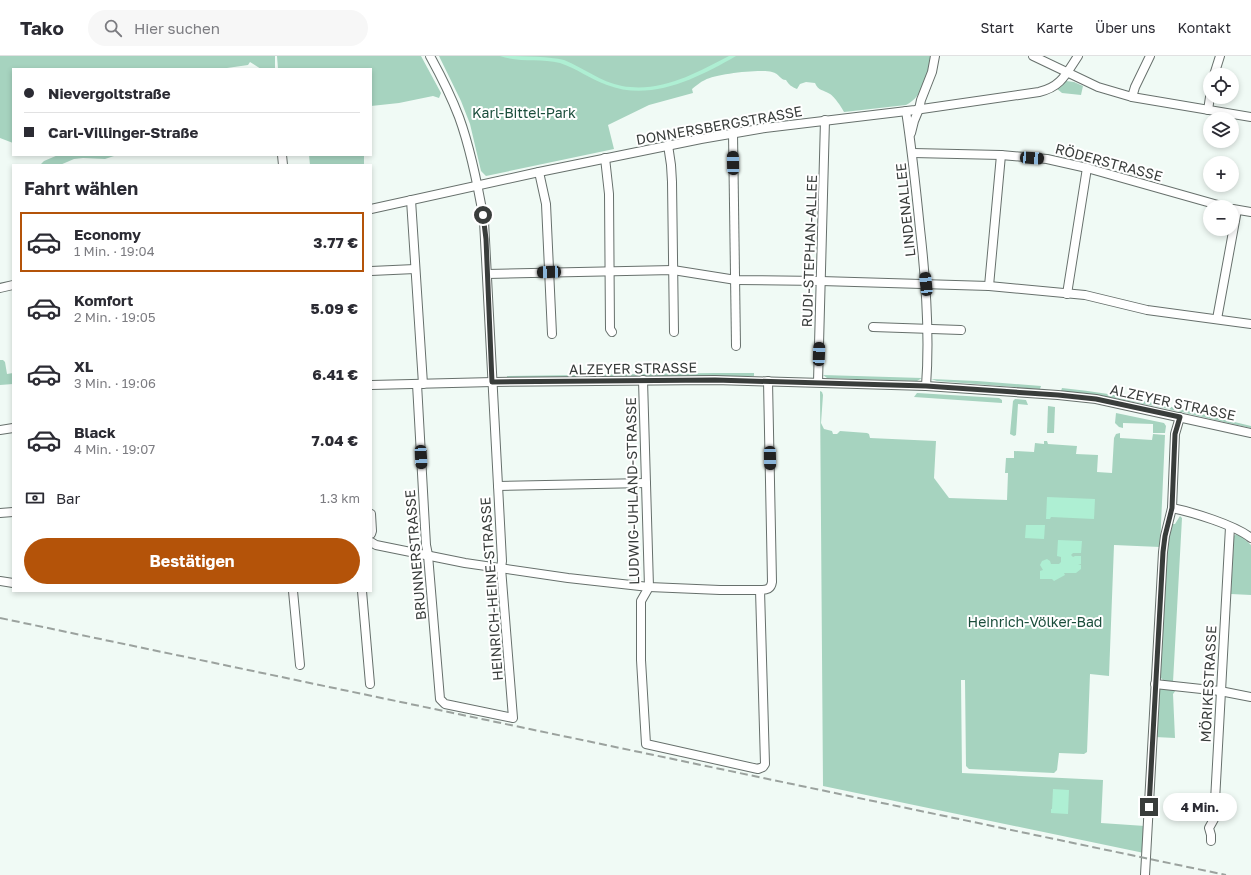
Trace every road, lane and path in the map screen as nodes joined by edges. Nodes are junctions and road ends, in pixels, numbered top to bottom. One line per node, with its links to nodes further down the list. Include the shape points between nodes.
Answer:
1 (430, 56): 24 (street, HEINRICH-HEINE-STRASSE, via 459,118)
2 (935, 56): 11 (street, LINDENALLEE)
3 (1033, 56): 8 (street)
4 (1078, 56): 8 (street, DONNERSBERGSTRASSE)
5 (1150, 56): 9 (street)
6 (1220, 56): 7 (street)
7 (1216, 68)
8 (1067, 72): 9 (street, via 1098,87); 11 (street, DONNERSBERGSTRASSE, via 1060,82 1046,90)
9 (1132, 96): 12 (street)
10 (1209, 104): 12 (street)
11 (920, 109): 13 (street, DONNERSBERGSTRASSE); 17 (street, LINDENALLEE)
12 (1208, 110): 14 (street)
13 (906, 111): 15 (street, DONNERSBERGSTRASSE); 17 (street, LINDENALLEE)
14 (1251, 117)
15 (825, 120): 16 (street, DONNERSBERGSTRASSE); 38 (street, RUDI-STEPHAN-ALLEE)
16 (732, 133): 18 (street, DONNERSBERGSTRASSE); 37 (street)
17 (910, 136): 19 (street, LINDENALLEE)
18 (668, 145): 21 (street, DONNERSBERGSTRASSE); 33 (street, via 672,182)
19 (913, 154): 20 (street, RÖDERSTRASSE); 39 (street, LINDENALLEE)
20 (1001, 155): 22 (street, RÖDERSTRASSE, via 1047,159); 41 (street)
21 (605, 158): 23 (street, DONNERSBERGSTRASSE); 32 (street, via 609,194)
22 (1087, 168): 26 (street, RÖDERSTRASSE); 43 (street)
23 (539, 172): 24 (street, DONNERSBERGSTRASSE); 35 (street, via 546,204)
24 (477, 186): 25 (street, DONNERSBERGSTRASSE); 36 (street, HEINRICH-HEINE-STRASSE, via 485,226)
25 (412, 200): 27 (street, DONNERSBERGSTRASSE); 31 (street, BRUNNERSTRASSE)
26 (1203, 201)
27 (372, 209)
28 (1239, 210): 29 (street)
29 (1251, 212)
30 (1230, 236): 44 (street)
31 (415, 269): 34 (street); 57 (street, BRUNNERSTRASSE)
32 (609, 270): 33 (street); 35 (street); 49 (street)
33 (673, 270): 37 (street); 50 (street)
34 (372, 271)
35 (549, 272): 36 (street); 51 (street)
36 (487, 274): 55 (street, HEINRICH-HEINE-STRASSE)
37 (736, 280): 38 (street); 52 (street)
38 (821, 281): 39 (street); 56 (street, RUDI-STEPHAN-ALLEE)
39 (926, 284): 41 (street); 47 (street, LINDENALLEE)
40 (12, 285): 42 (street)
41 (989, 286): 43 (street)
42 (0, 288)
43 (1067, 294): 44 (street, via 1147,310)
44 (1216, 319): 45 (street)
45 (1251, 324)
46 (873, 327): 47 (street)
47 (927, 328): 48 (street); 59 (street, LINDENALLEE)
48 (961, 330)
49 (612, 332)
50 (674, 332)
51 (552, 334)
52 (736, 346)
53 (643, 380): 54 (street, ALZEYER STRASSE); 55 (street, ALZEYER STRASSE); 64 (street, LUDWIG-UHLAND-STRASSE)
54 (768, 381): 56 (street, ALZEYER STRASSE); 77 (street, via 772,582 768,589)
55 (492, 382): 57 (street, ALZEYER STRASSE); 65 (street, HEINRICH-HEINE-STRASSE)
56 (818, 382): 59 (street, ALZEYER STRASSE)
57 (420, 384): 58 (street, ALZEYER STRASSE); 72 (street, BRUNNERSTRASSE)
58 (372, 386)
59 (926, 386): 60 (street, ALZEYER STRASSE, via 1096,399)
60 (1180, 417): 63 (street, ALZEYER STRASSE); 66 (street, via 1175,434)
61 (12, 428): 62 (street)
62 (0, 430)
63 (1251, 432)
64 (646, 483): 65 (street); 76 (street, LUDWIG-UHLAND-STRASSE)
65 (498, 486): 73 (street, HEINRICH-HEINE-STRASSE)
66 (1172, 508): 69 (street); 82 (street, via 1164,547)
67 (12, 512): 68 (street)
68 (0, 513)
69 (1230, 527): 70 (street); 83 (street, MÖRIKESTRASSE)
70 (1251, 538)
71 (372, 543): 72 (street)
72 (428, 555): 73 (street); 85 (street, BRUNNERSTRASSE)
73 (501, 568): 76 (street); 85 (street, HEINRICH-HEINE-STRASSE, via 513,718 445,704)
74 (0, 580): 75 (street)
75 (12, 583)
76 (649, 587): 77 (street); 77 (street, LUDWIG-UHLAND-STRASSE, via 641,601 646,744 756,769 765,764)
77 (760, 590)
78 (293, 592): 80 (street)
79 (362, 592): 81 (street)
80 (300, 665)
81 (370, 684)
82 (1156, 684): 83 (street); 87 (street)
83 (1220, 691): 84 (street); 86 (street, MÖRIKESTRASSE, via 1214,819 1209,828)
84 (1251, 697)
85 (440, 699)
86 (1211, 841)
87 (1145, 875)

